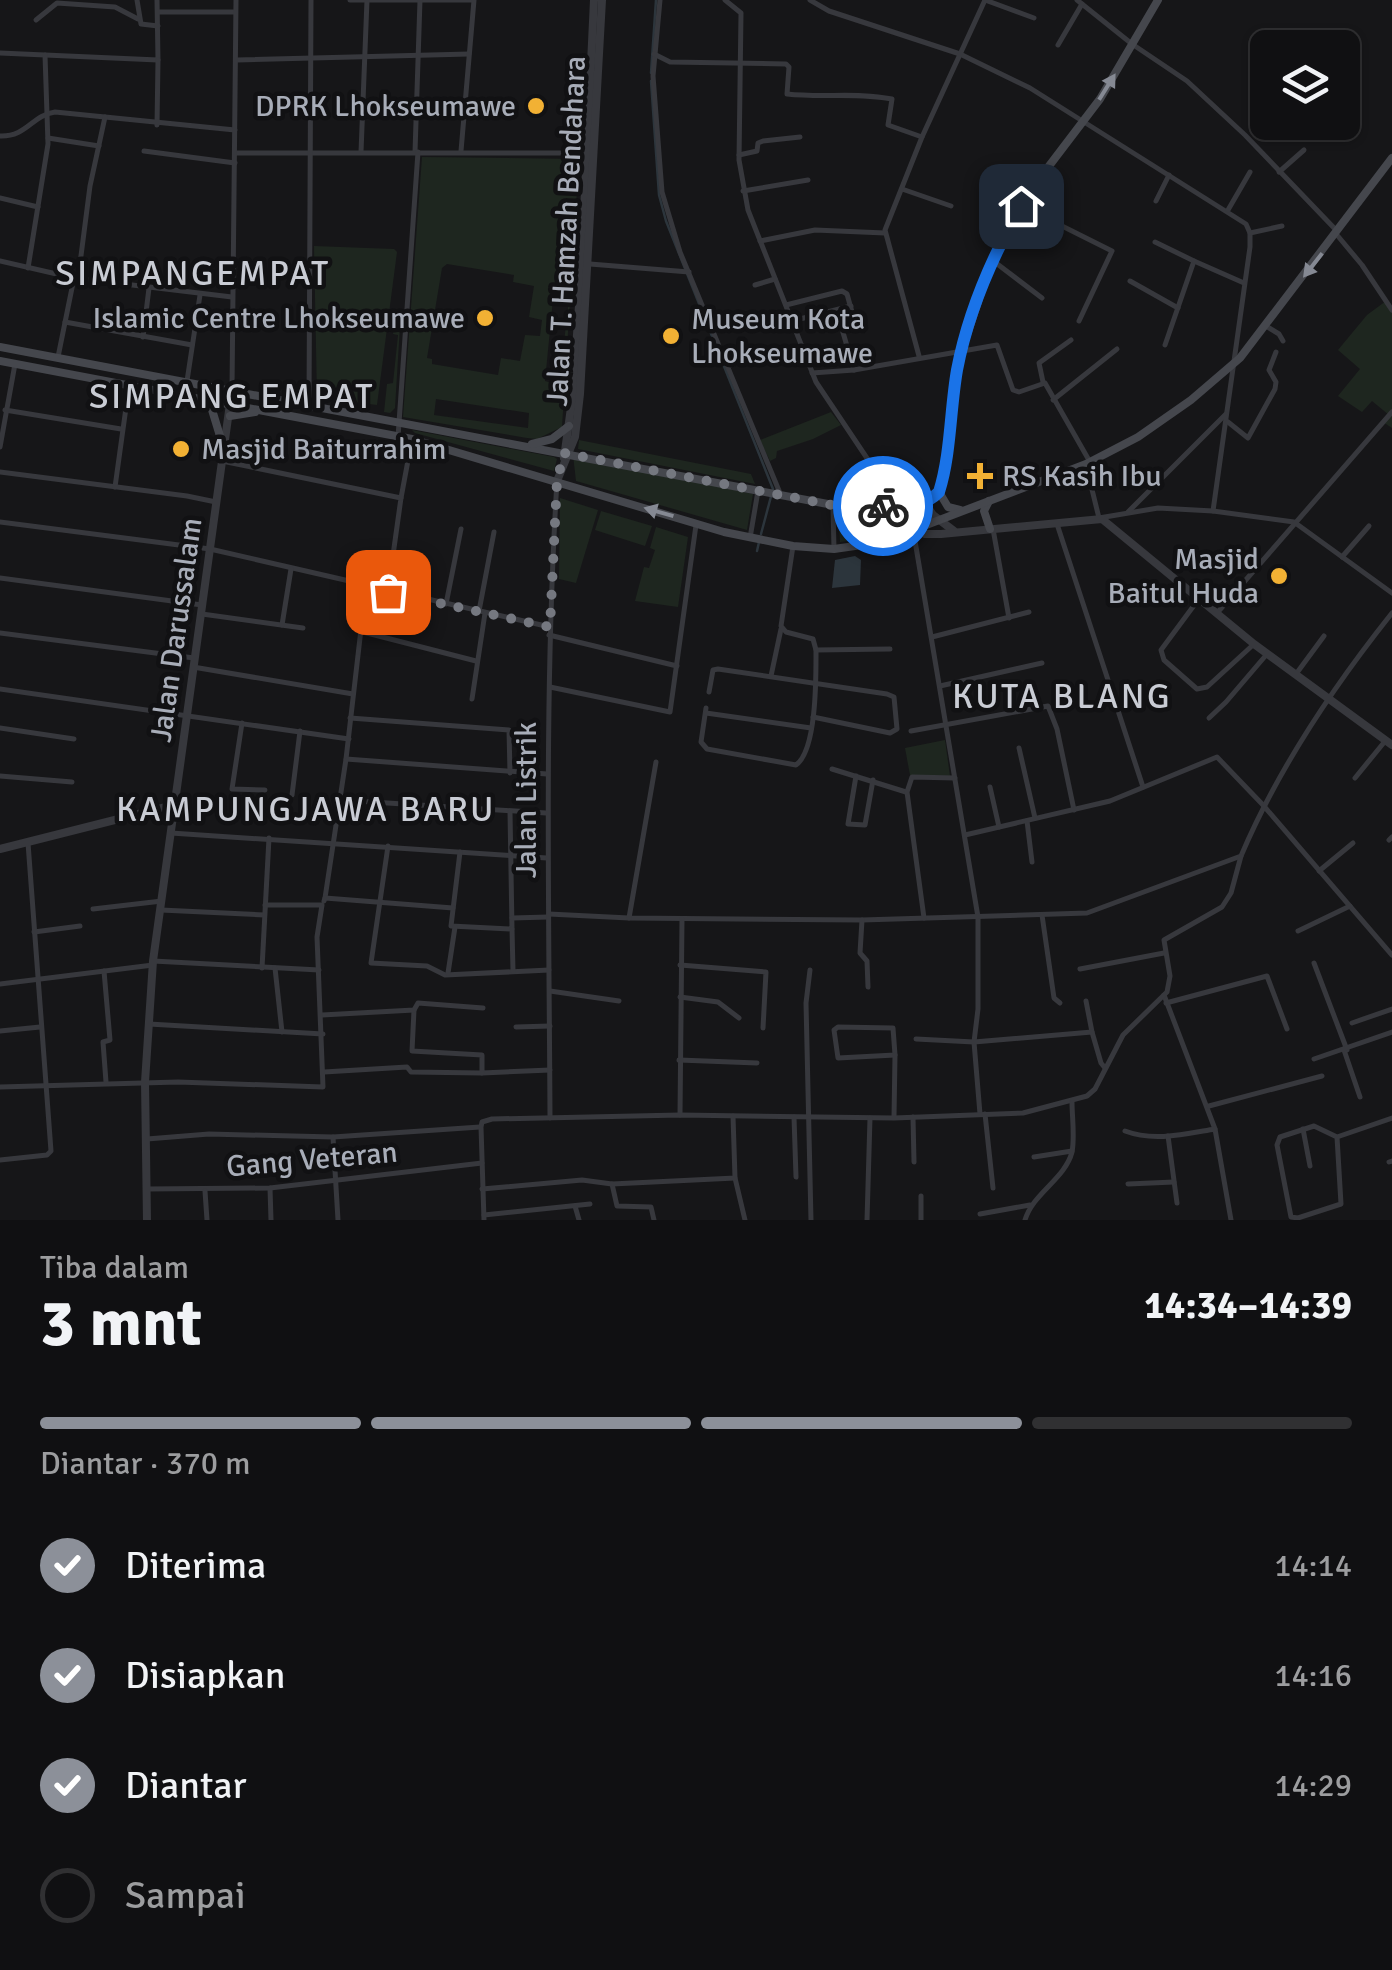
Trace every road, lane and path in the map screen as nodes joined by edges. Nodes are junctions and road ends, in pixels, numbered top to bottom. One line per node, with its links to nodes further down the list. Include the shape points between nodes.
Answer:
1 (137, 0): 20 (street)
2 (158, 0): 17 (street)
3 (236, 0): 18 (street)
4 (311, 0): 34 (street)
5 (350, 0): 6 (street)
6 (367, 0): 7 (street); 31 (street)
7 (420, 0): 8 (street); 30 (street)
8 (474, 0): 26 (street)
9 (594, 0): 36 (street, Jalan T. Hamzah Bendahara)
10 (602, 0): 36 (street, Jalan T. Hamzah Bendahara)
11 (660, 0): 27 (street)
12 (725, 0): 35 (street, via 741,13)
13 (810, 0): 28 (street)
14 (985, 0): 19 (street); 28 (street)
15 (1158, 0): 24 (main road)
16 (1080, 2): 23 (street); 24 (street)
17 (158, 12): 18 (street); 22 (street)
18 (235, 12): 33 (street)
19 (1034, 18)
20 (138, 19): 21 (street, via 115,7 57,3); 22 (street)
21 (36, 20)
22 (158, 26): 32 (street)
23 (1058, 44)
24 (1132, 44): 39 (main road, one-way to 24); 59 (street, via 1187,81)
25 (0, 52): 29 (street)
26 (469, 54): 30 (street); 53 (street)
27 (653, 54): 35 (street, via 670,62); 81 (street, via 662,192)
28 (960, 54): 39 (street); 44 (street)
29 (45, 55): 32 (street); 37 (street)
30 (418, 56): 31 (street); 51 (street)
31 (365, 57): 34 (street); 50 (street)
32 (158, 60): 40 (street)
33 (236, 60): 34 (street); 41 (street)
34 (311, 60): 49 (street)
35 (738, 60): 44 (street, via 788,64 787,94 892,99 888,124); 55 (street)
36 (594, 68): 54 (street, Jalan T. Hamzah Bendahara)
37 (47, 113): 38 (street); 42 (street, via 16,136); 45 (street)
38 (106, 117): 40 (street); 46 (street)
39 (1084, 120): 60 (street); 67 (main road)
40 (157, 125): 41 (street)
41 (235, 130): 52 (street)
42 (0, 136)
43 (800, 137): 55 (street, via 763,141 758,151)
44 (922, 137): 62 (street)
45 (48, 138): 46 (street); 68 (street)
46 (99, 146): 82 (street)
47 (1304, 150): 59 (street)
48 (144, 151): 57 (street)
49 (310, 152): 50 (street); 52 (street); 128 (street)
50 (361, 152): 51 (street)
51 (416, 152): 53 (street); 134 (street)
52 (235, 153): 57 (street)
53 (460, 153): 54 (street)
54 (591, 154): 79 (street, Jalan T. Hamzah Bendahara); 136 (street, Jalan T. Hamzah Bendahara)
55 (739, 155): 63 (street)
56 (1392, 158): 73 (main road)
57 (234, 162): 89 (street)
58 (1250, 172): 69 (street)
59 (1279, 172): 73 (street)
60 (1169, 175): 65 (street); 69 (street)
61 (808, 180): 63 (street)
62 (902, 189): 66 (street); 72 (street)
63 (742, 191): 74 (street)
64 (0, 198): 68 (street)
65 (1156, 202)
66 (950, 206)
67 (1021, 206): 76 (main road); 96 (street, via 1112,252)
68 (38, 207): 80 (street)
69 (1228, 210): 71 (street)
70 (1282, 226): 71 (street)
71 (1250, 232): 85 (street)
72 (885, 233): 74 (street, via 814,230); 112 (street)
73 (1338, 234): 94 (street); 100 (main road, one-way to 100)
74 (760, 241): 83 (street)
75 (1155, 242): 78 (street)
76 (992, 260): 90 (street); 110 (main road)
77 (0, 261): 80 (street)
78 (1194, 261): 85 (street); 93 (street)
79 (590, 264): 81 (street); 143 (street, Jalan T. Hamzah Bendahara, via 580,394)
80 (28, 268): 82 (street)
81 (685, 272): 101 (street)
82 (76, 279): 87 (street); 97 (street)
83 (775, 279): 86 (street); 91 (street)
84 (1130, 282): 93 (street)
85 (1244, 283): 118 (street)
86 (755, 285)
87 (149, 288): 88 (street); 103 (street)
88 (200, 295): 89 (street); 106 (street)
89 (232, 297): 124 (street)
90 (1042, 298)
91 (786, 305): 92 (street, via 839,290); 98 (street)
92 (850, 306): 98 (street); 99 (street)
93 (1178, 308): 107 (street)
94 (1392, 310)
95 (742, 320): 101 (street)
96 (1080, 320)
97 (65, 322): 103 (street); 113 (street)
98 (792, 322): 120 (street)
99 (856, 323)
100 (1266, 326): 105 (street); 118 (main road)
101 (712, 328): 117 (street)
102 (842, 329): 119 (street)
103 (143, 337): 106 (street)
104 (1071, 340): 122 (street, via 1039,364)
105 (1282, 341)
106 (192, 345): 121 (street)
107 (1165, 345)
108 (0, 346): 113 (main road)
109 (1117, 348): 126 (street)
110 (962, 349): 112 (street); 122 (street, via 998,346 1015,392); 150 (main road)
111 (1276, 352): 135 (street, via 1269,370 1275,389 1248,438)
112 (919, 356): 119 (street)
113 (58, 357): 121 (main road)
114 (748, 358): 117 (street)
115 (0, 361): 116 (main road)
116 (15, 364): 123 (main road); 129 (street)
117 (728, 366): 151 (street)
118 (1234, 366): 130 (street); 145 (main road, via 1167,418)
119 (854, 370): 120 (street)
120 (812, 373): 157 (street)
121 (187, 381): 124 (main road)
122 (1043, 382): 126 (street)
123 (129, 385): 125 (main road); 137 (street)
124 (232, 389): 127 (street, Jalan Darussalam); 128 (main road)
125 (209, 400): 127 (main road); 142 (main road)
126 (1053, 400): 145 (street)
127 (232, 404): 132 (main road); 133 (street, Jalan Darussalam)
128 (309, 404): 134 (main road)
129 (4, 405): 137 (street); 141 (street)
130 (1228, 412): 135 (street); 160 (street)
131 (1392, 412): 166 (street)
132 (289, 414): 133 (main road); 138 (main road)
133 (230, 416): 142 (street, Jalan Darussalam)
134 (398, 421): 138 (street); 140 (main road)
135 (1228, 422): 159 (street)
136 (569, 426): 140 (main road); 143 (street, Jalan T. Hamzah Bendahara)
137 (121, 429): 148 (street)
138 (398, 437): 139 (main road)
139 (412, 440): 147 (main road); 152 (street)
140 (522, 445): 143 (main road)
141 (0, 447)
142 (224, 449): 144 (street, Jalan Darussalam)
143 (566, 457): 147 (street, Jalan T. Hamzah Bendahara); 149 (main road)
144 (222, 461): 152 (street); 154 (street, Jalan Darussalam)
145 (1088, 463): 153 (main road); 161 (street)
146 (0, 472): 148 (street)
147 (557, 481): 164 (main road, one-way to 147); 193 (street, Jalan Listrik)
148 (114, 487): 154 (street)
149 (760, 491): 151 (main road); 173 (street)
150 (939, 492): 156 (main road); 158 (main road, via 948,507)
151 (780, 495): 155 (main road)
152 (401, 498): 181 (street)
153 (989, 501): 158 (main road); 170 (main road, via 984,511)
154 (216, 502): 175 (street, Jalan Darussalam)
155 (832, 505): 157 (main road); 176 (street)
156 (918, 505): 157 (main road); 162 (street); 168 (main road, via 924,513); 168 (main road, via 902,519)
157 (899, 506)
158 (970, 508): 162 (main road)
159 (1214, 511): 160 (street); 166 (street)
160 (1128, 512): 161 (street)
161 (1099, 518): 165 (street); 183 (street)
162 (939, 520): 168 (main road); 172 (street)
163 (0, 522): 175 (street)
164 (697, 522): 173 (main road); 207 (street)
165 (1056, 522): 170 (street); 243 (street)
166 (1294, 522): 177 (street); 188 (street)
167 (1370, 526): 177 (street)
168 (915, 528): 172 (street, via 925,534); 176 (main road); 198 (street)
169 (461, 529): 184 (street)
170 (992, 529): 172 (street); 190 (street)
171 (494, 532): 186 (street)
172 (958, 532)
173 (751, 538): 174 (main road)
174 (793, 546): 176 (main road); 192 (street)
175 (210, 549): 178 (street); 185 (street, Jalan Darussalam)
176 (834, 549)
177 (1342, 557): 182 (street)
178 (291, 568): 180 (street); 191 (street)
179 (0, 578): 185 (street)
180 (366, 586): 181 (street); 196 (street)
181 (388, 592): 184 (street)
182 (1392, 593)
183 (1198, 600): 188 (street); 200 (street, via 1161,650 1197,688 1207,687)
184 (446, 604): 186 (street)
185 (202, 609): 191 (street); 206 (street, Jalan Darussalam)
186 (482, 612): 193 (street); 204 (street)
187 (1029, 612): 190 (street)
188 (1217, 613): 200 (street)
189 (1392, 613): 217 (street)
190 (1009, 618): 198 (street)
191 (282, 625): 194 (street)
192 (781, 626): 202 (street, via 813,639); 209 (street)
193 (550, 627): 197 (street, Jalan Listrik)
194 (303, 628)
195 (0, 632): 206 (street)
196 (362, 632): 204 (street); 215 (street)
197 (549, 636): 207 (street); 212 (street, Jalan Listrik)
198 (932, 636): 211 (street)
199 (1324, 636): 208 (street)
200 (1254, 644): 203 (street)
201 (890, 649): 202 (street)
202 (816, 650): 210 (street)
203 (1267, 654): 208 (street); 221 (street)
204 (476, 661): 216 (street)
205 (1042, 662): 211 (street)
206 (194, 663): 215 (street); 219 (street, Jalan Darussalam)
207 (676, 666): 212 (street, via 667,713)
208 (1296, 675): 217 (street)
209 (771, 676): 210 (street); 214 (street, via 713,670)
210 (816, 682): 218 (street); 218 (street, via 894,697 897,729)
211 (940, 686): 223 (street)
212 (550, 687): 236 (street, Jalan Listrik)
213 (0, 689): 219 (street)
214 (709, 692)
215 (352, 694): 220 (street)
216 (472, 699)
217 (1330, 699): 230 (street); 250 (street)
218 (812, 717): 225 (street)
219 (187, 718): 222 (street); 249 (street, Jalan Darussalam)
220 (350, 718): 228 (street); 235 (street, via 509,730)
221 (1209, 718)
222 (242, 724): 226 (street); 245 (street, via 232,789)
223 (946, 724): 227 (street); 239 (street); 251 (street, via 1048,706)
224 (0, 728): 229 (street)
225 (811, 728): 225 (street, via 796,766 702,746 706,710)
226 (300, 731): 228 (street); 247 (street)
227 (912, 731)
228 (349, 738): 232 (street)
229 (74, 739)
230 (1389, 743): 240 (street)
231 (1019, 748): 254 (street)
232 (346, 759): 235 (street); 248 (street)
233 (656, 762): 283 (street)
234 (832, 769): 238 (street)
235 (510, 773): 236 (street)
236 (547, 774): 253 (street, Jalan Listrik)
237 (0, 776): 242 (street)
238 (856, 776): 241 (street); 241 (street, via 848,824 865,825)
239 (956, 778): 246 (street, via 912,777); 258 (street)
240 (1355, 778)
241 (873, 780): 246 (street)
242 (72, 782)
243 (1143, 786): 250 (street, via 1217,757); 251 (street)
244 (990, 787): 256 (street)
245 (264, 790)
246 (907, 792): 284 (street)
247 (292, 795)
248 (340, 800): 252 (street); 261 (street)
249 (174, 805): 257 (street, Jalan Darussalam); 260 (street)
250 (1263, 805): 267 (street); 270 (street)
251 (1074, 810): 254 (street)
252 (510, 812): 253 (street); 266 (street)
253 (546, 813): 268 (street, Jalan Listrik)
254 (1035, 819): 255 (street)
255 (1026, 821): 256 (street); 269 (street)
256 (999, 827): 258 (street)
257 (170, 833): 259 (street); 274 (street, Jalan Darussalam)
258 (965, 835): 281 (street)
259 (269, 838): 261 (street); 273 (street)
260 (28, 842): 264 (street); 291 (street)
261 (333, 842): 263 (street); 271 (street)
262 (1354, 843): 270 (street)
263 (388, 846): 265 (street); 272 (street)
264 (0, 848)
265 (460, 852): 266 (street); 276 (street)
266 (514, 856): 268 (street); 282 (street)
267 (1242, 856): 280 (street, via 1093,912); 292 (street, via 1228,900 1166,937)
268 (547, 858): 279 (street, Jalan Listrik)
269 (1032, 862)
270 (1318, 871): 275 (street)
271 (323, 902): 272 (street); 273 (street); 300 (street)
272 (377, 904): 276 (street); 305 (street, via 371,963 426,966)
273 (265, 905): 278 (street)
274 (161, 906): 277 (street); 278 (street); 295 (street, Jalan Darussalam)
275 (1350, 906): 290 (street); 293 (street)
276 (453, 908): 288 (street, via 450,924)
277 (94, 909)
278 (264, 915): 297 (street)
279 (549, 915): 282 (street); 283 (street); 301 (street, Jalan Listrik)
280 (1042, 915): 281 (street); 314 (street)
281 (978, 917): 284 (street); 333 (street)
282 (512, 918): 289 (street)
283 (629, 918): 285 (street)
284 (924, 918): 286 (street)
285 (682, 919): 286 (street); 296 (street)
286 (862, 920): 308 (street)
287 (80, 926): 291 (street)
288 (456, 927): 289 (street); 305 (street)
289 (512, 930): 304 (street)
290 (1298, 931)
291 (34, 932): 306 (street)
292 (1164, 953): 299 (street); 311 (street, via 1170,983)
293 (1392, 955)
294 (1314, 962): 334 (street)
295 (153, 963): 297 (street); 303 (street); 321 (street, Jalan Darussalam)
296 (680, 965): 310 (street); 325 (street, via 766,972)
297 (262, 968): 298 (street)
298 (275, 968): 300 (street); 328 (street)
299 (1080, 969)
300 (319, 970): 318 (street)
301 (550, 970): 304 (street); 309 (street, Jalan Listrik)
302 (810, 970): 357 (street)
303 (104, 971): 306 (street); 345 (street)
304 (513, 971): 305 (street)
305 (448, 975)
306 (36, 980): 307 (street); 323 (street)
307 (0, 984)
308 (868, 987)
309 (550, 991): 312 (street); 322 (street, Jalan Listrik)
310 (680, 997): 319 (street, via 718,1002); 337 (street)
311 (1165, 999): 326 (street, via 1267,976); 339 (street, via 1130,1026); 350 (street)
312 (619, 1001)
313 (1086, 1001): 329 (street)
314 (1060, 1003)
315 (483, 1008): 317 (street, via 418,1002)
316 (1392, 1009): 320 (street)
317 (414, 1010): 318 (street); 342 (street, via 412,1051 482,1055)
318 (322, 1015): 331 (street)
319 (739, 1018)
320 (1352, 1023)
321 (149, 1024): 328 (street); 344 (street, Jalan Darussalam)
322 (550, 1026): 324 (street); 340 (street, Jalan Listrik)
323 (40, 1027): 327 (street); 346 (street)
324 (516, 1028)
325 (763, 1028)
326 (1287, 1029)
327 (0, 1031)
328 (282, 1032): 331 (street)
329 (1092, 1032): 333 (street); 339 (street)
330 (1392, 1032): 334 (street)
331 (323, 1034): 341 (street)
332 (916, 1039): 333 (street)
333 (974, 1042): 351 (street)
334 (1346, 1050): 336 (street); 348 (street)
335 (895, 1055): 335 (street, via 893,1028 834,1030 838,1058); 359 (street)
336 (1314, 1059)
337 (679, 1060): 338 (street); 352 (street)
338 (757, 1063)
339 (1106, 1068): 349 (street, via 1091,1093)
340 (550, 1070): 342 (street); 356 (street, Jalan Listrik)
341 (324, 1072): 342 (street, via 407,1067); 344 (street, via 320,1087)
342 (482, 1073)
343 (1322, 1076): 350 (street)
344 (145, 1082): 345 (street); 368 (street, Jalan Darussalam)
345 (106, 1083): 346 (street)
346 (46, 1085): 347 (street); 371 (street, via 50,1154)
347 (0, 1087)
348 (1360, 1097)
349 (1072, 1102): 351 (street); 369 (street)
350 (1208, 1106): 363 (street)
351 (982, 1114): 355 (street); 383 (street)
352 (680, 1115): 353 (street); 356 (street)
353 (733, 1116): 354 (street); 376 (street)
354 (794, 1117): 357 (street); 375 (street)
355 (913, 1117): 359 (street); 372 (street)
356 (550, 1118): 361 (street, via 492,1119)
357 (809, 1118): 358 (street); 401 (street)
358 (870, 1118): 359 (street); 402 (street)
359 (894, 1118)
360 (1392, 1118): 367 (street)
361 (481, 1127): 366 (street); 373 (street)
362 (1303, 1129): 367 (street, via 1314,1126); 374 (street); 393 (street, via 1280,1137 1278,1145)
363 (1215, 1130): 365 (street); 405 (street)
364 (1126, 1131): 365 (street)
365 (1168, 1136): 378 (street)
366 (333, 1137): 368 (street); 377 (street)
367 (1337, 1137): 393 (street, via 1340,1204)
368 (144, 1139): 381 (street, Jalan Darussalam)
369 (1072, 1150): 370 (street); 389 (street)
370 (1034, 1158)
371 (0, 1160)
372 (914, 1162)
373 (482, 1164): 377 (street, Gang Veteran); 384 (street)
374 (1310, 1166)
375 (796, 1177)
376 (735, 1178): 379 (street); 400 (street)
377 (335, 1181): 382 (street, Gang Veteran); 397 (street)
378 (1174, 1182): 380 (street); 387 (street)
379 (612, 1184): 384 (street, via 582,1180); 399 (street, via 617,1206 651,1206)
380 (1128, 1184)
381 (146, 1188): 385 (street, Gang Veteran); 394 (street, Jalan Darussalam)
382 (270, 1188): 385 (street, Gang Veteran); 396 (street)
383 (993, 1188)
384 (482, 1190): 392 (street)
385 (205, 1191): 395 (street)
386 (921, 1196): 403 (street)
387 (1177, 1203)
388 (590, 1204): 390 (street)
389 (1030, 1205): 391 (street); 404 (street)
390 (576, 1206): 392 (street); 398 (street)
391 (980, 1214)
392 (483, 1219)
393 (1294, 1219)
394 (147, 1220)
395 (207, 1220)
396 (271, 1220)
397 (338, 1220)
398 (580, 1220)
399 (654, 1220)
400 (745, 1220)
401 (811, 1220)
402 (868, 1220)
403 (921, 1220)
404 (1025, 1220)
405 (1232, 1220)

